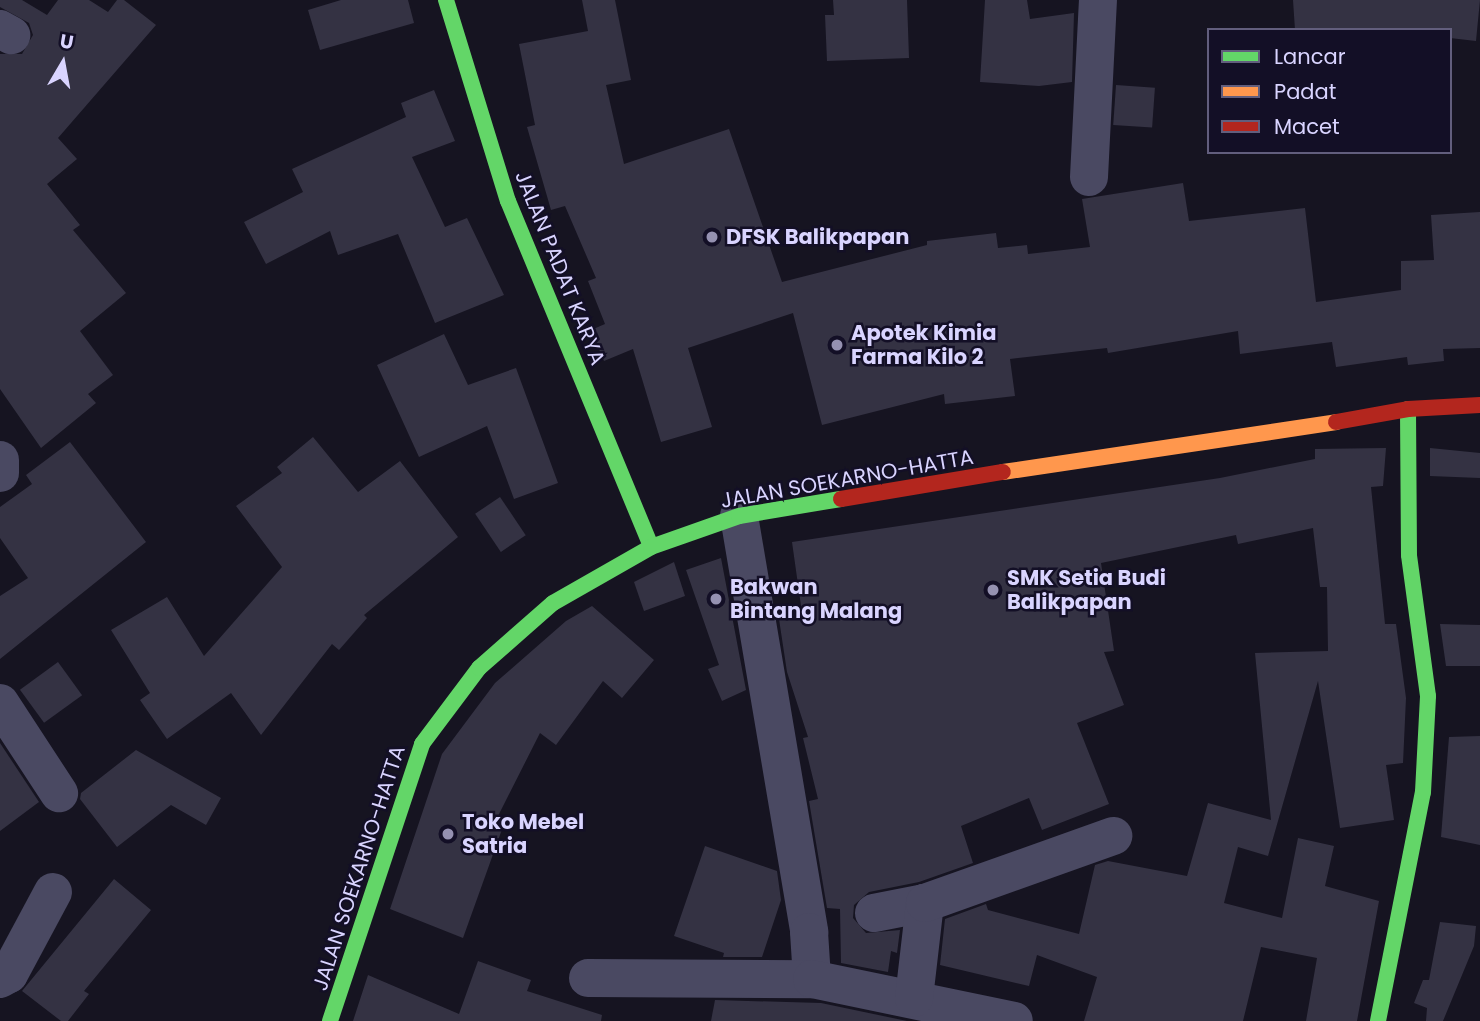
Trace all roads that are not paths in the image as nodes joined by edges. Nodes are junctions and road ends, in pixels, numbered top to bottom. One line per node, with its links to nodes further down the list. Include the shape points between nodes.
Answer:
1 (446, 0): 9 (main road, JALAN PADAT KARYA, via 508,201)
2 (1098, 0): 3 (street)
3 (1089, 177)
4 (1480, 405): 5 (main road, JALAN SOEKARNO-HATTA)
5 (1408, 409): 8 (main road, JALAN SOEKARNO-HATTA, via 1268,435 1033,467); 22 (main road, via 1409,555 1428,696 1423,792)
6 (0, 460): 7 (street)
7 (0, 474)
8 (739, 516): 9 (main road, JALAN SOEKARNO-HATTA); 18 (street, via 809,932)
9 (651, 547): 20 (main road, JALAN SOEKARNO-HATTA, via 553,603 479,667 422,744)
10 (0, 704): 11 (street)
11 (59, 793)
12 (1113, 836): 14 (street)
13 (53, 892): 17 (street, via 9,974)
14 (925, 904): 15 (street); 19 (street)
15 (874, 913)
16 (588, 978): 18 (street)
17 (0, 979)
18 (812, 979): 19 (street)
19 (914, 998): 21 (street)
20 (330, 1021)
21 (1014, 1021)
22 (1378, 1021)

